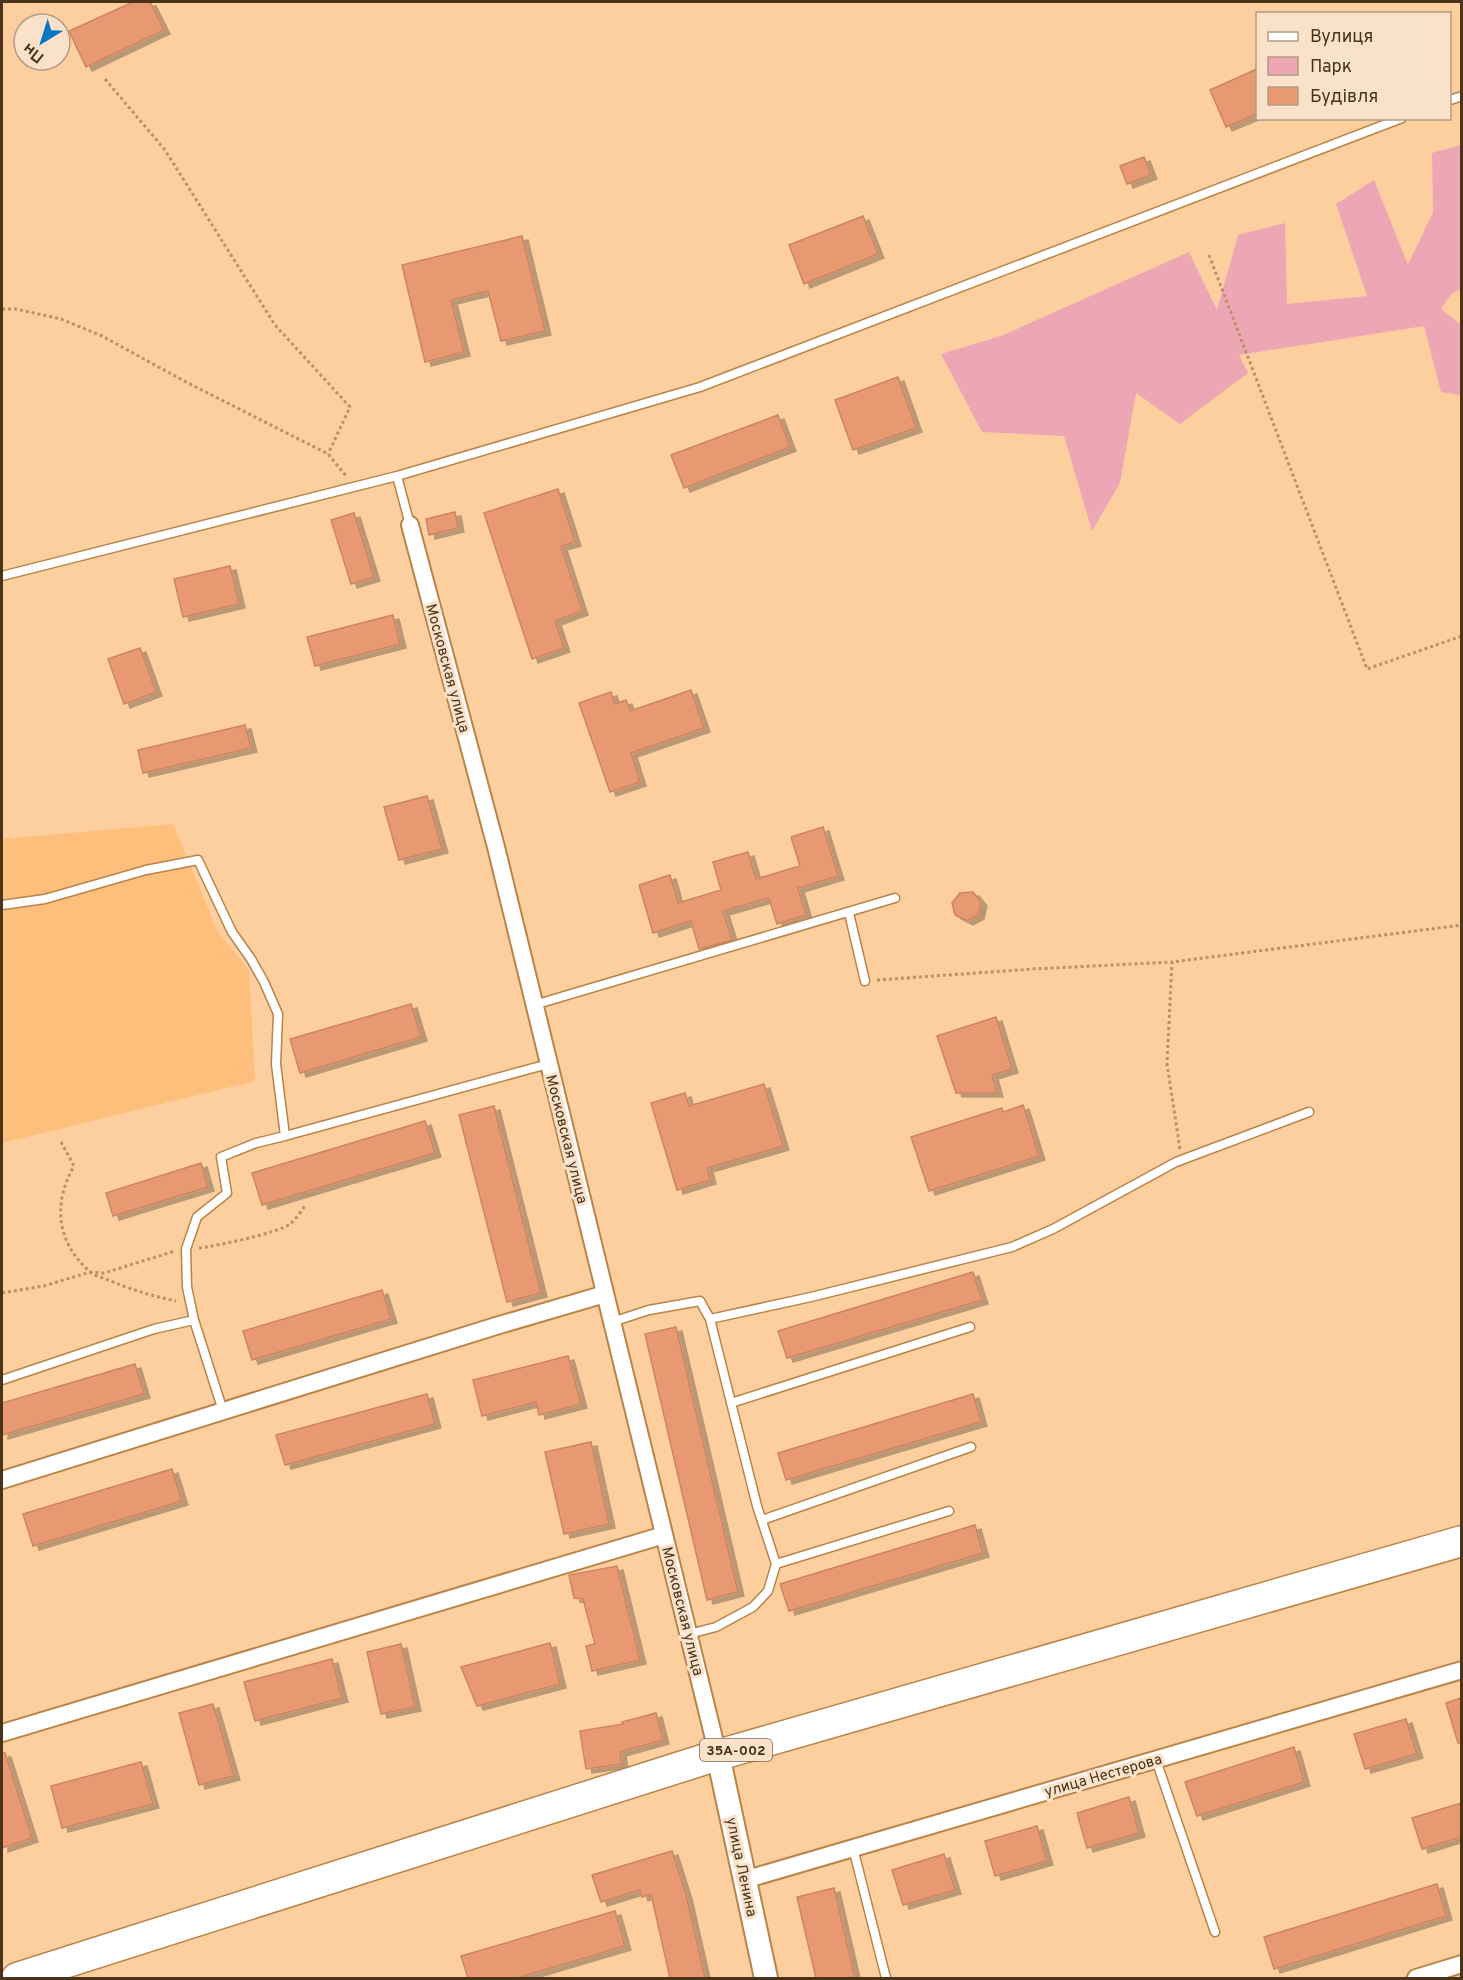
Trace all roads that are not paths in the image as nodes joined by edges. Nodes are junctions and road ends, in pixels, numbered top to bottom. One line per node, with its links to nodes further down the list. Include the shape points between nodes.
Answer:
1 (1397, 120): 2 (lane, via 700,387)
2 (397, 476): 3 (lane); 4 (lane)
3 (410, 525): 9 (street, Московская улица)
4 (2, 576)
5 (895, 898): 7 (lane)
6 (2, 905): 12 (lane, via 45,899 146,870 198,860 232,932 264,982 278,1014 276,1064)
7 (849, 913): 8 (lane); 9 (lane)
8 (865, 981)
9 (534, 1005): 10 (street, Московская улица)
10 (548, 1064): 12 (lane); 13 (street, Московская улица)
11 (1309, 1112): 14 (lane, via 1181,1160 1012,1247)
12 (285, 1136): 15 (lane, via 221,1157 227,1193 197,1217 186,1249 187,1287)
13 (605, 1294): 16 (street, Московская улица); 20 (street)
14 (710, 1319): 16 (lane, via 700,1301); 19 (lane)
15 (194, 1320): 18 (lane, via 154,1329); 20 (lane)
16 (612, 1322): 25 (street, Московская улица)
17 (970, 1327): 19 (lane)
18 (2, 1380)
19 (731, 1402): 24 (lane)
20 (223, 1411): 22 (street)
21 (971, 1447): 24 (lane)
22 (2, 1480)
23 (949, 1512): 27 (lane)
24 (762, 1520): 27 (lane)
25 (664, 1535): 28 (street, Московская улица); 30 (street)
26 (1461, 1541): 31 (highway, 35А-002)
27 (776, 1564): 28 (lane, via 768,1591 753,1607 716,1627)
28 (689, 1634): 31 (street, Московская улица)
29 (1461, 1670): 32 (street, улица Нестерова)
30 (2, 1733)
31 (718, 1755): 34 (main road, улица Ленина); 37 (highway, 35А-002)
32 (1156, 1760): 33 (street, улица Нестерова); 35 (lane)
33 (853, 1848): 34 (street, улица Нестерова); 39 (lane)
34 (744, 1880): 38 (main road, улица Ленина)
35 (1215, 1932)
36 (1461, 1965): 40 (street)
37 (17, 1978)
38 (766, 1978)
39 (886, 1978)
40 (1416, 1978)

